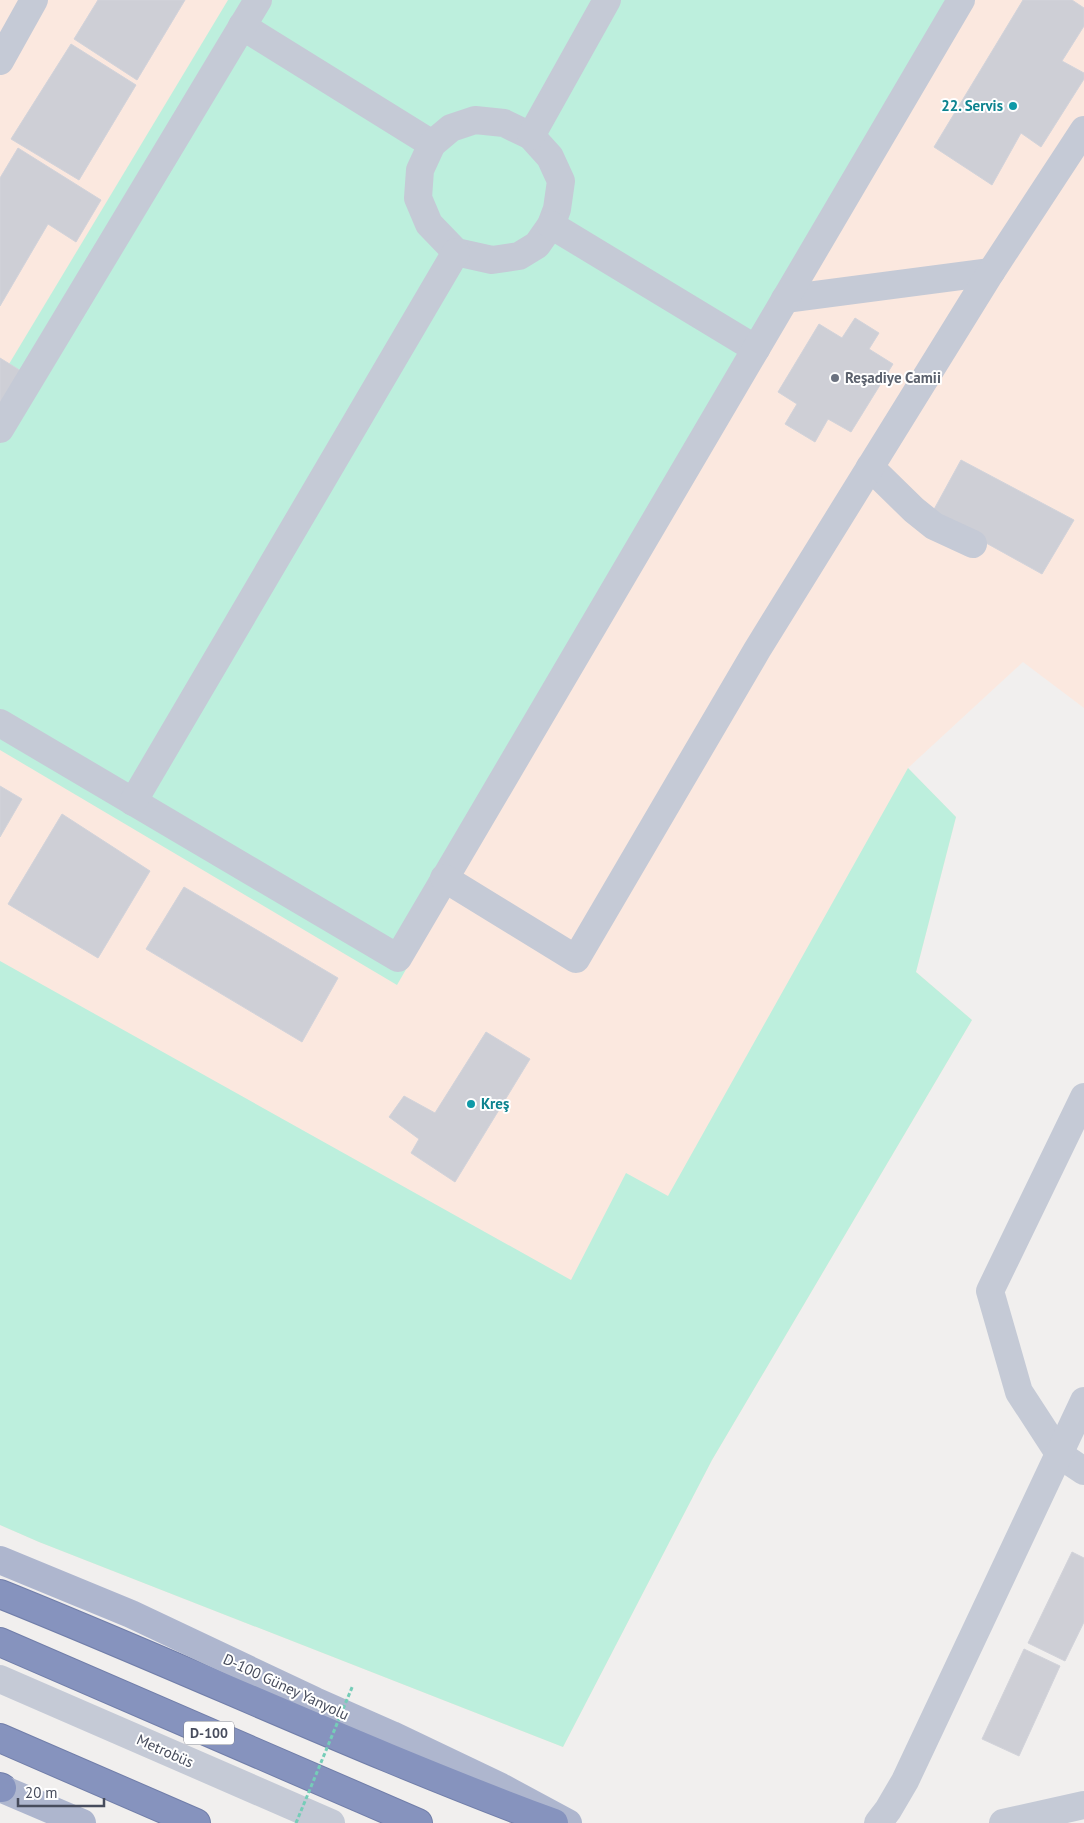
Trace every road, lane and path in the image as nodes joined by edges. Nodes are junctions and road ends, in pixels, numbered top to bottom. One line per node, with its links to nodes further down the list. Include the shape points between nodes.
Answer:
1 (23, 0): 7 (street)
2 (34, 0): 8 (street)
3 (258, 0): 6 (street)
4 (607, 0): 10 (street)
5 (962, 0): 15 (street)
6 (242, 26): 11 (street); 17 (street)
7 (0, 36)
8 (0, 61)
9 (1083, 132): 14 (street)
10 (531, 136): 11 (street, via 504,123 475,120 451,128); 12 (street, via 550,156 561,181)
11 (432, 144): 13 (street, via 420,170 418,198 429,224)
12 (551, 225): 13 (street, via 537,245 519,256 492,260); 16 (street)
13 (456, 252): 21 (street)
14 (991, 272): 15 (street); 18 (street)
15 (785, 299): 16 (street)
16 (756, 349): 22 (street)
17 (0, 429)
18 (870, 467): 19 (street, via 934,526); 22 (street, via 757,650 576,959)
19 (973, 544)
20 (0, 723): 21 (street)
21 (133, 802): 22 (street, via 398,958)
22 (444, 878)
23 (1084, 1097): 25 (street, via 990,1291 1019,1392)
24 (1084, 1401): 25 (street)
25 (1060, 1454): 26 (street); 42 (street, via 905,1781)
26 (1084, 1471)
27 (0, 1560): 41 (main road, D-100 Güney Yanyolu, via 131,1614 501,1787)
28 (0, 1594): 40 (highway)
29 (0, 1642): 39 (highway, D-100)
30 (0, 1679): 38 (street, Metrobüs)
31 (353, 1685): 37 (path, bridge)
32 (0, 1738): 36 (highway)
33 (1, 1788): 35 (main road)
34 (1084, 1805): 43 (street)
35 (82, 1823)
36 (196, 1823)
37 (296, 1823)
38 (331, 1823)
39 (418, 1823)
40 (554, 1823)
41 (568, 1823)
42 (878, 1823)
43 (1003, 1823)

